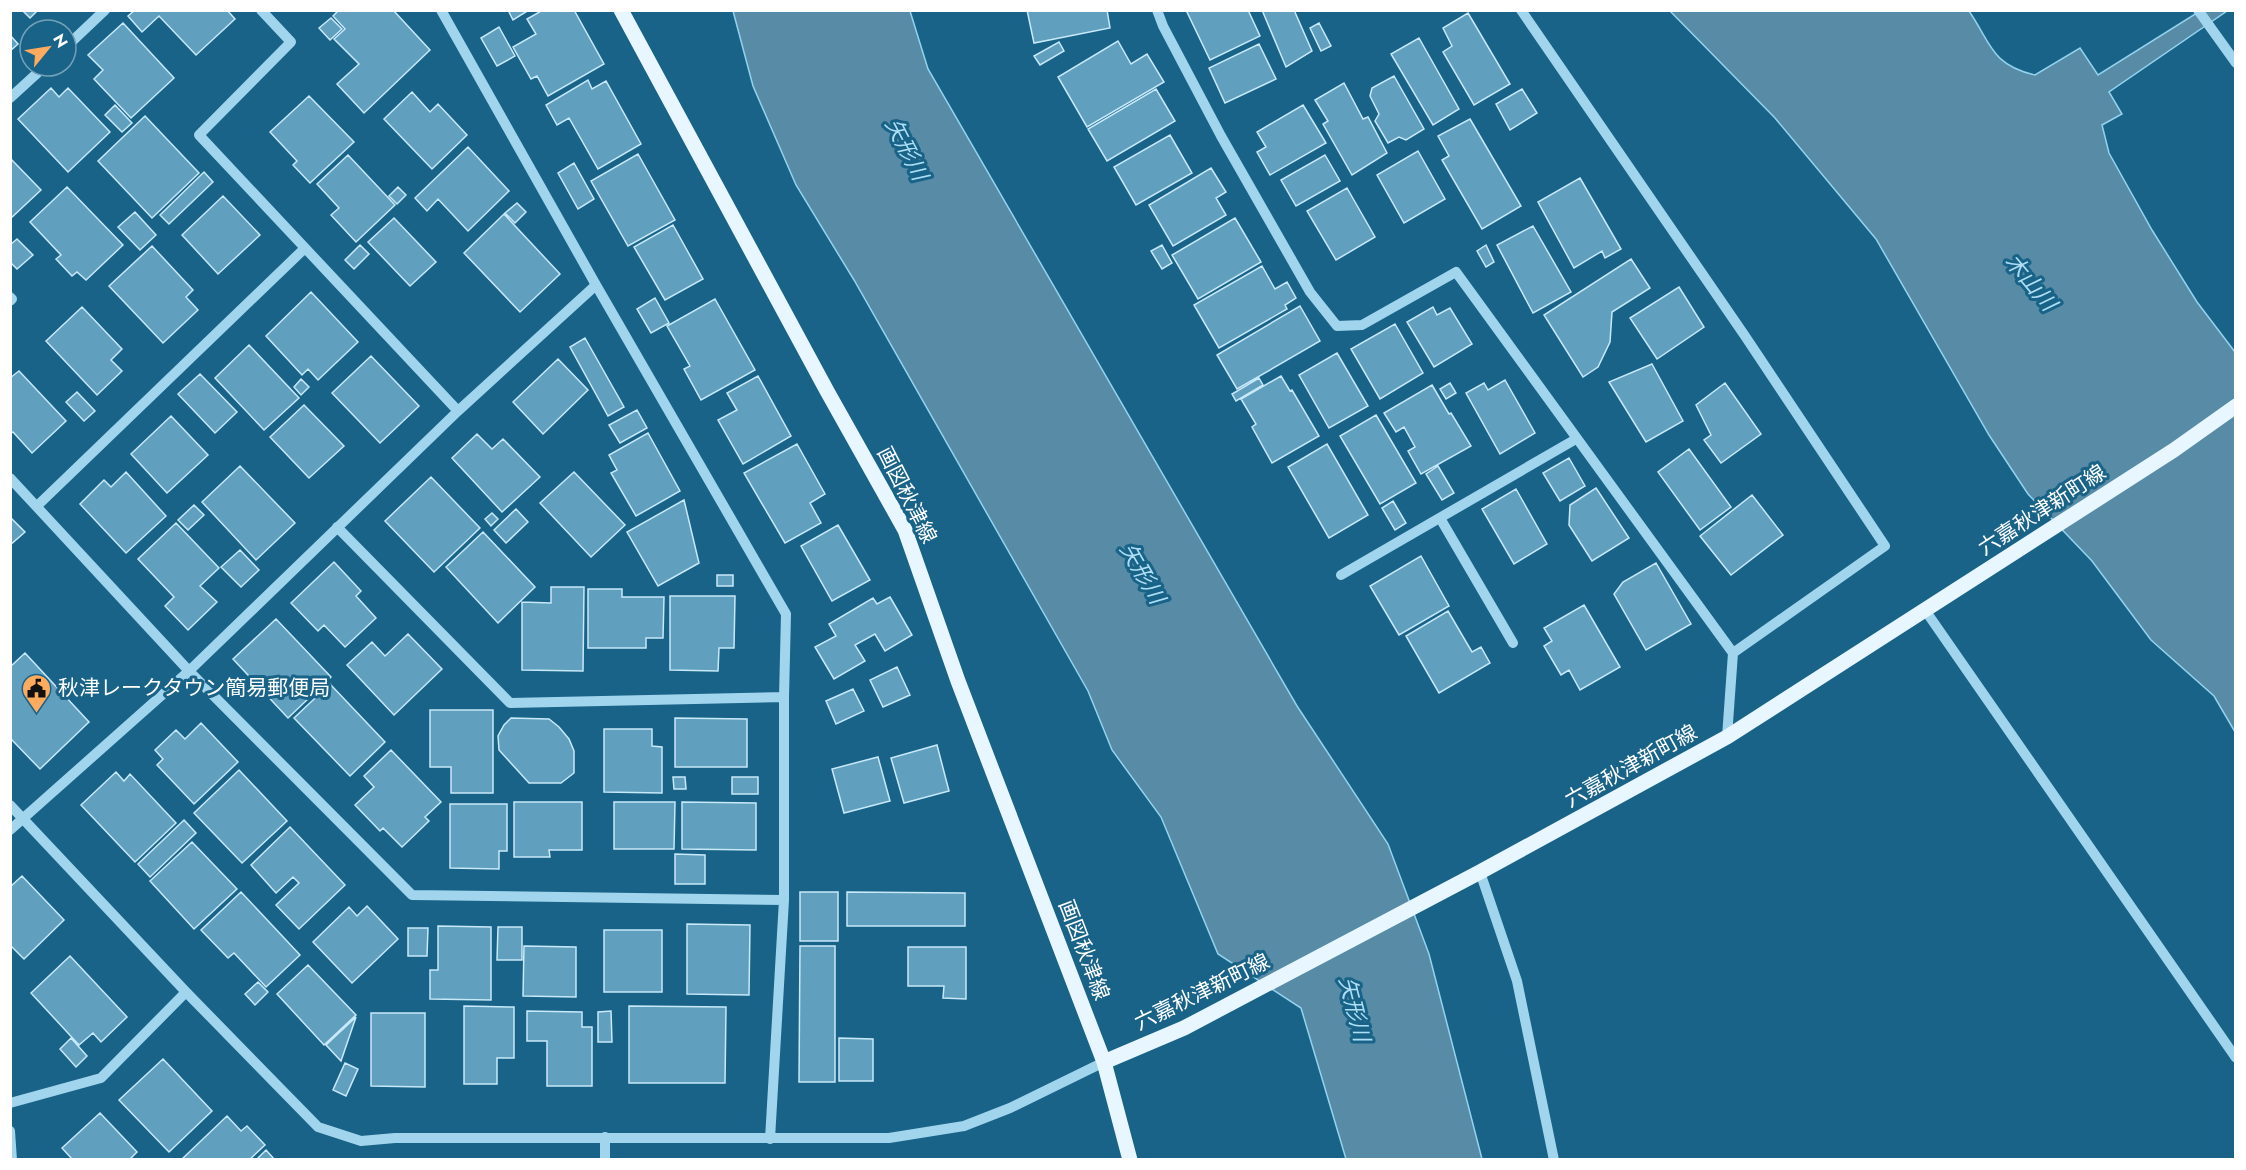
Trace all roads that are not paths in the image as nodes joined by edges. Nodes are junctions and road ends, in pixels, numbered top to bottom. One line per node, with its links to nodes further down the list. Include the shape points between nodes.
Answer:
1 (105, 10): 10 (street)
2 (261, 10): 14 (street, via 291,42 199,135)
3 (441, 10): 15 (street)
4 (621, 10): 9 (main road, 画図秋津線)
5 (630, 10): 9 (street)
6 (1157, 10): 18 (street, via 1233,157 1310,292 1337,326 1362,325 1456,272)
7 (1521, 10): 26 (street, via 1885,546)
8 (2198, 10): 11 (street)
9 (633, 34): 37 (main road, 画図秋津線, via 905,530 958,681)
10 (78, 35)
11 (2235, 63)
12 (32, 78): 13 (street)
13 (10, 98)
14 (305, 248): 17 (street); 20 (street)
15 (596, 285): 17 (street); 28 (street, via 786,614)
16 (2235, 406): 24 (main road, 六嘉秋津新町線, via 2174,450)
17 (458, 411): 22 (street)
18 (1576, 439): 21 (street); 26 (street)
19 (10, 478): 20 (street)
20 (37, 506): 27 (street)
21 (1440, 518): 23 (street); 25 (street)
22 (337, 527): 27 (street); 28 (street, via 510,703)
23 (1341, 574)
24 (1925, 610): 29 (main road, 六嘉秋津新町線); 36 (street)
25 (1512, 643)
26 (1732, 653): 29 (street)
27 (189, 671): 31 (street); 34 (street, via 412,895)
28 (784, 697): 34 (street)
29 (1727, 737): 33 (main road, 六嘉秋津新町線)
30 (10, 805): 31 (street)
31 (23, 819): 32 (street); 35 (street)
32 (10, 830)
33 (1480, 872): 37 (main road, 六嘉秋津新町線, via 1185,1028); 45 (street, via 1517,981)
34 (784, 900): 41 (street)
35 (186, 992): 38 (street, via 102,1078); 40 (street, via 318,1127 361,1141)
36 (2235, 1058)
37 (1104, 1062): 41 (street, via 964,1126 889,1138); 44 (main road)
38 (10, 1103)
39 (10, 1131): 42 (street)
40 (605, 1137): 41 (street); 43 (street)
41 (770, 1138)
42 (12, 1160)
43 (605, 1160)
44 (1130, 1160)
45 (1554, 1160)

